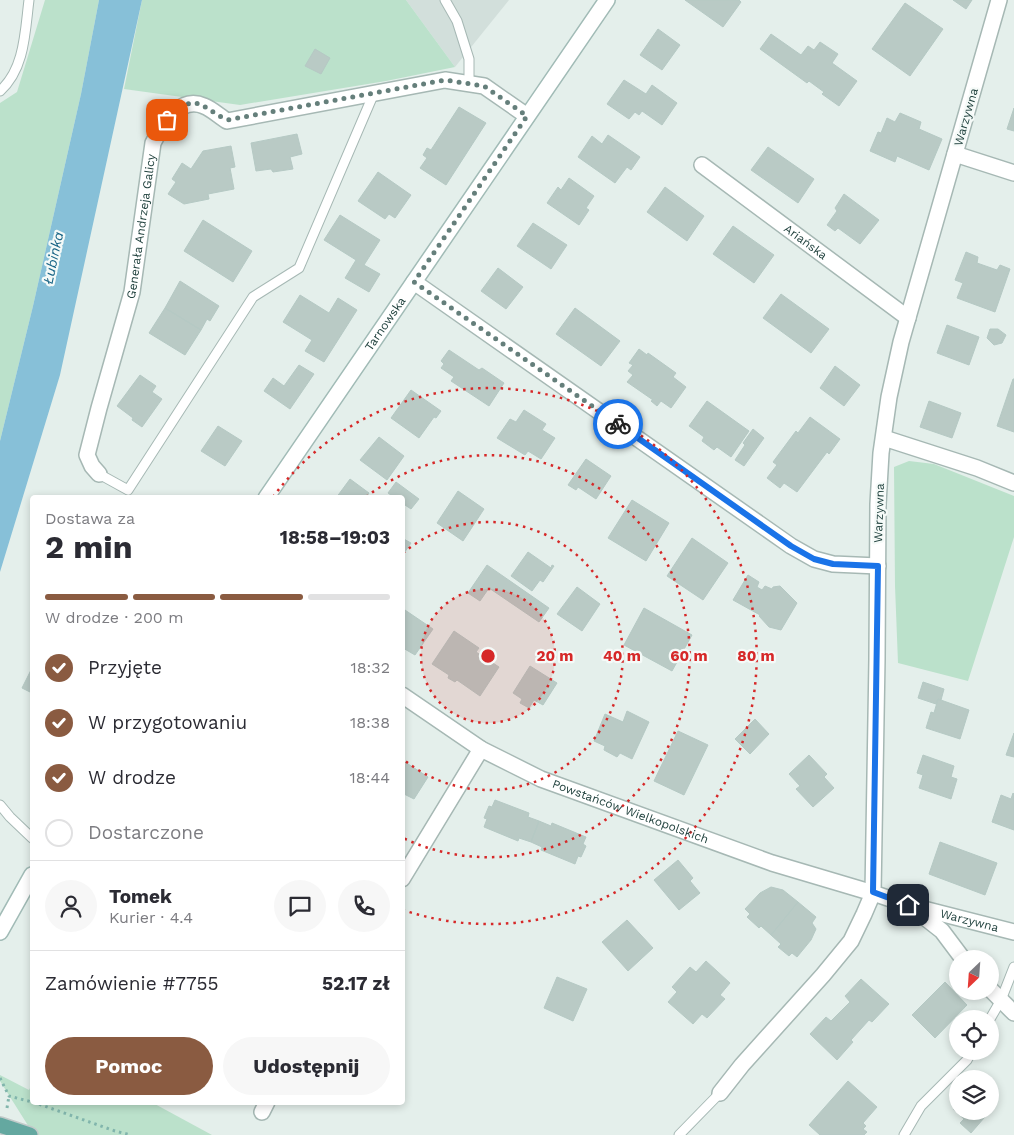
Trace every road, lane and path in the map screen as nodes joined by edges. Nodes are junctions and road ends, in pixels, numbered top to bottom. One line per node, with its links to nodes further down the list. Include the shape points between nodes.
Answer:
1 (29, 0): 6 (lane, via 22,52 10,82)
2 (445, 0): 5 (lane, via 469,59)
3 (607, 0): 8 (street, Tarnowska)
4 (999, 0): 9 (street, Warzywna)
5 (469, 84): 7 (street, Generała Andrzeja Galicy, via 445,80); 8 (street, Generała Andrzeja Galicy, via 484,86)
6 (0, 91)
7 (374, 93): 15 (lane, via 299,268 253,297 128,490); 15 (street, Generała Andrzeja Galicy, via 227,120 198,103 187,104 176,110 159,131 153,143 132,292 88,455)
8 (527, 116): 12 (street, Tarnowska)
9 (955, 154): 11 (street); 13 (street, Warzywna)
10 (702, 165): 13 (street, Ariańska)
11 (1014, 173)
12 (414, 282): 17 (street, Tarnowska); 18 (street, via 791,546 814,559 833,564)
13 (908, 318): 14 (street, Warzywna, via 889,397)
14 (884, 438): 16 (street); 18 (street, Warzywna, via 878,504)
15 (99, 474)
16 (1014, 483)
17 (268, 495)
18 (878, 566): 25 (street, Warzywna)
19 (405, 697): 20 (street, Powstańców Wielkopolskich)
20 (481, 749): 23 (street); 25 (street, Powstańców Wielkopolskich, via 541,779 772,863)
21 (0, 805): 22 (lane)
22 (30, 836)
23 (405, 874)
24 (30, 879): 27 (street)
25 (873, 892): 26 (street, Warzywna); 36 (street, via 851,941)
26 (908, 905): 28 (street, Warzywna); 29 (street, via 942,931)
27 (0, 932)
28 (1014, 932)
29 (956, 950)
30 (1014, 967): 31 (lane)
31 (999, 988)
32 (999, 998): 33 (street)
33 (1014, 1013)
34 (965, 1060): 43 (lane, via 921,1106)
35 (0, 1078): 37 (path, via 10,1096)
36 (720, 1092): 42 (lane)
37 (30, 1101)
38 (41, 1105): 41 (path)
39 (0, 1125): 40 (main road)
40 (30, 1135)
41 (131, 1135)
42 (679, 1135)
43 (904, 1135)

